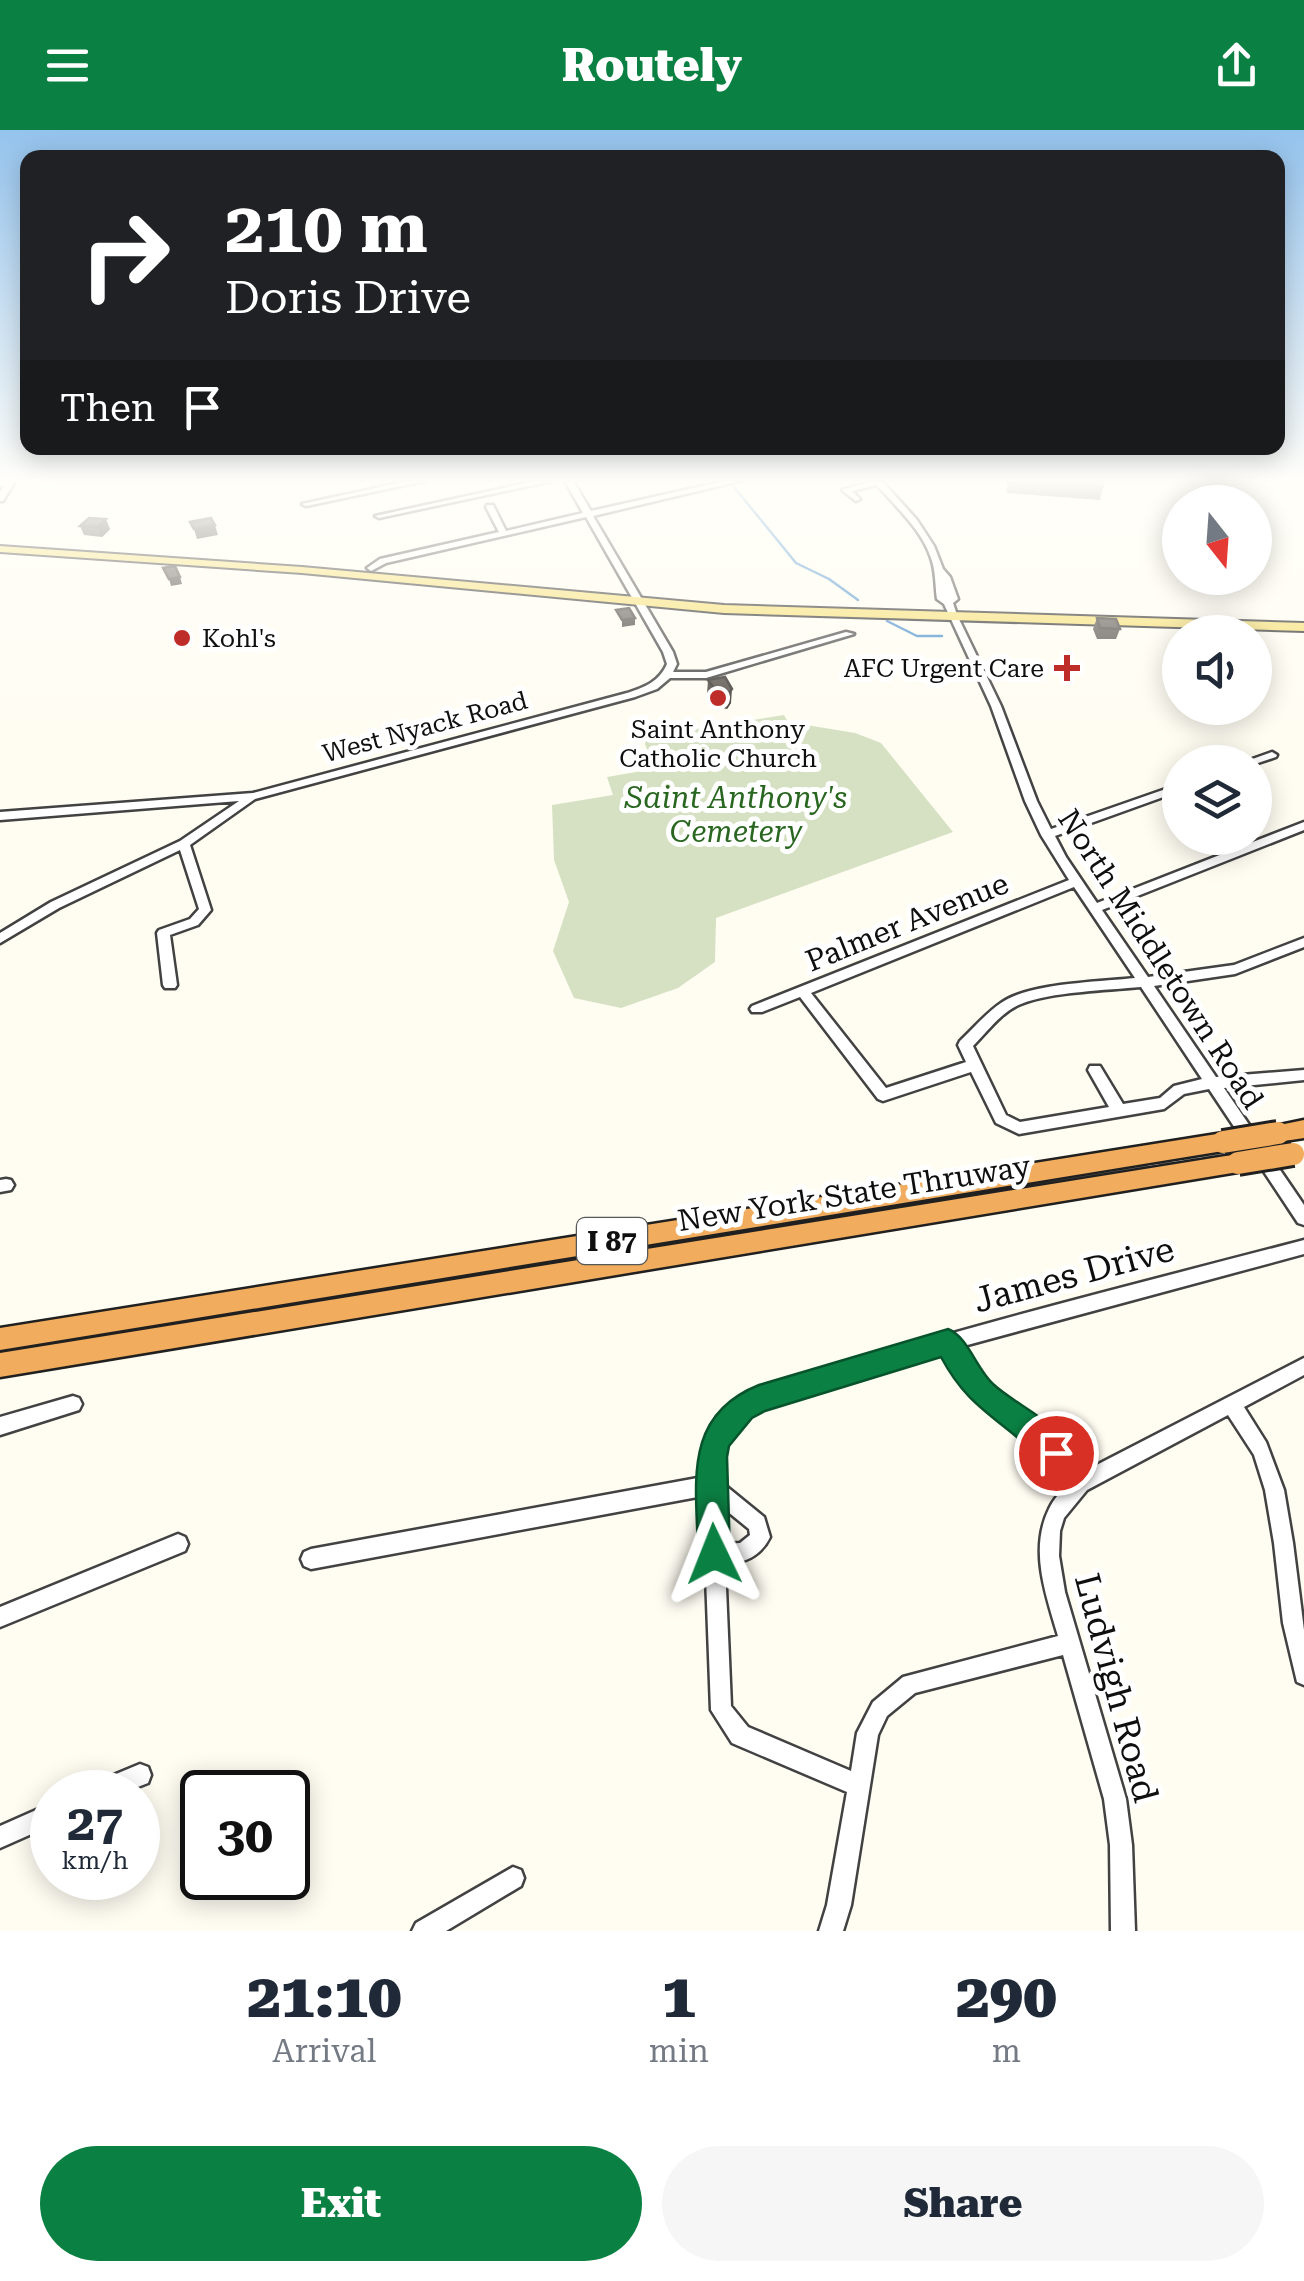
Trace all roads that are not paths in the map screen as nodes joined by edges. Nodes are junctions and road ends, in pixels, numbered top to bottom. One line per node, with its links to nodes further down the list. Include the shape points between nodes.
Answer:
1 (232, 565): 7 (main road)
2 (330, 565): 6 (main road)
3 (376, 565): 6 (street)
4 (618, 565): 7 (street)
5 (936, 565): 8 (street, North Middletown Road)
6 (371, 568): 7 (main road)
7 (637, 598): 8 (main road); 11 (street, via 670,656)
8 (950, 608): 9 (main road); 16 (street, North Middletown Road)
9 (1304, 623)
10 (849, 634): 11 (street, West Nyack Road, via 706,675)
11 (667, 675): 13 (street, West Nyack Road, via 639,693)
12 (1162, 793): 16 (street)
13 (253, 796): 14 (street, West Nyack Road); 17 (street)
14 (0, 816)
15 (1304, 826): 19 (street)
16 (1047, 835): 18 (street, North Middletown Road)
17 (184, 844): 20 (street); 23 (street, via 205,910 163,934)
18 (1076, 882): 19 (street, North Middletown Road); 24 (street, Palmer Avenue)
19 (1094, 909): 22 (street, North Middletown Road)
20 (0, 939)
21 (1304, 942): 22 (street, via 1228,971)
22 (1141, 980): 26 (street, via 1012,1001 967,1040); 29 (street, North Middletown Road)
23 (170, 985)
24 (802, 991): 25 (street, Palmer Avenue); 26 (street, via 883,1095)
25 (757, 1009)
26 (974, 1065): 30 (street, via 1001,1119 1012,1127)
27 (1095, 1070): 30 (street)
28 (1304, 1075): 29 (street)
29 (1210, 1083): 30 (street, via 1179,1090 1164,1103); 33 (street, North Middletown Road)
30 (1119, 1111)
31 (1304, 1129): 35 (highway, New York State Thruway / I 87, bridge)
32 (1298, 1153): 37 (highway, New York State Thruway / I 87, bridge)
33 (1301, 1210)
34 (1304, 1248): 36 (street, James Drive)
35 (0, 1338)
36 (948, 1342): 42 (street, via 966,1376 1032,1430); 43 (street, James Drive, via 742,1408 716,1439)
37 (0, 1366)
38 (1304, 1366): 40 (street, Ludvigh Road)
39 (73, 1404): 41 (street)
40 (1231, 1404): 42 (street, Ludvigh Road); 49 (street, via 1267,1465)
41 (0, 1426)
42 (1080, 1483): 48 (street, Ludvigh Road, via 1050,1531 1049,1556)
43 (711, 1485): 45 (street, James Drive); 45 (street, via 757,1524 760,1537 740,1554); 46 (street)
44 (178, 1544): 47 (street)
45 (714, 1554): 50 (street, James Drive, via 718,1695 728,1722 740,1735)
46 (311, 1558)
47 (0, 1618)
48 (1070, 1643): 50 (street, via 930,1678 892,1695 868,1734); 56 (street, Ludvigh Road, via 1115,1799)
49 (1304, 1675)
50 (858, 1786): 55 (street)
51 (30, 1824): 52 (street)
52 (0, 1837)
53 (513, 1878): 54 (street)
54 (424, 1931)
55 (831, 1931)
56 (1123, 1931)

